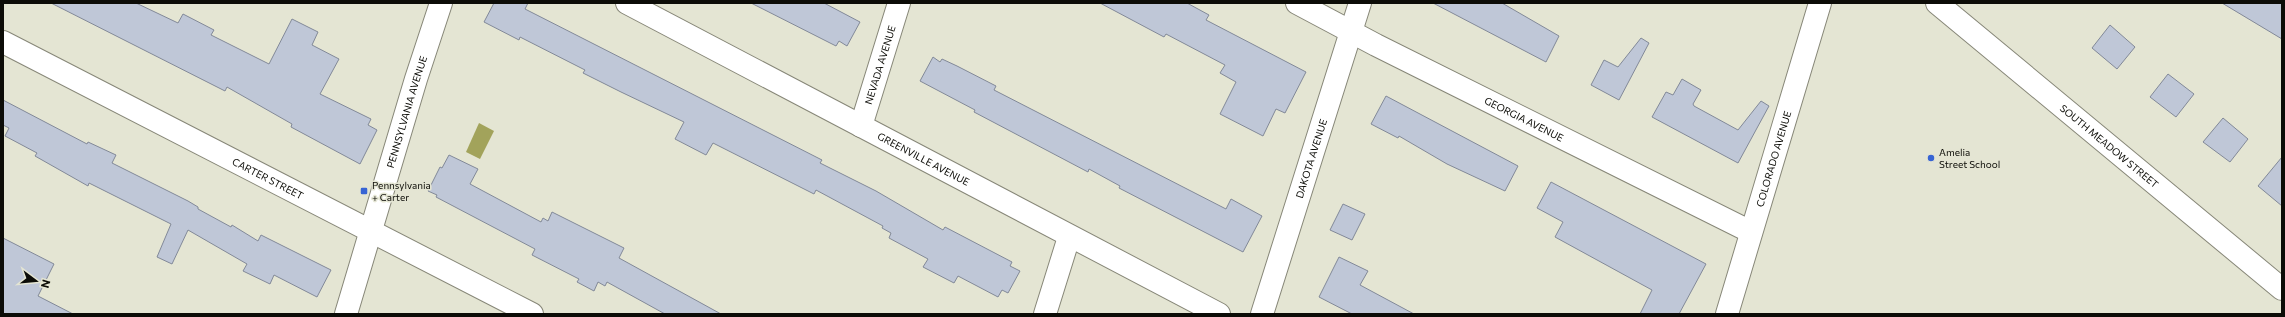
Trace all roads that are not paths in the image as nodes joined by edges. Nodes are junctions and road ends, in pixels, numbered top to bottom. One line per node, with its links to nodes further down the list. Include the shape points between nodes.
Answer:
1 (441, 3): 11 (street, PENNSYLVANIA AVENUE, via 416,79)
2 (627, 3): 10 (street, GREENVILLE AVENUE)
3 (899, 3): 10 (street, NEVADA AVENUE)
4 (1298, 3): 8 (street, GEORGIA AVENUE)
5 (1360, 3): 8 (street, DAKOTA AVENUE)
6 (1820, 3): 12 (street, COLORADO AVENUE)
7 (1936, 3): 14 (street, SOUTH MEADOW STREET)
8 (1351, 31): 12 (street, GEORGIA AVENUE); 19 (street, DAKOTA AVENUE)
9 (3, 42): 11 (street, CARTER STREET)
10 (861, 126): 13 (street, GREENVILLE AVENUE)
11 (372, 232): 15 (street, PENNSYLVANIA AVENUE); 16 (street, CARTER STREET)
12 (1751, 232): 20 (street, COLORADO AVENUE)
13 (1069, 237): 17 (street); 18 (street, GREENVILLE AVENUE)
14 (2282, 289)
15 (346, 314)
16 (532, 314)
17 (1045, 314)
18 (1219, 314)
19 (1262, 314)
20 (1728, 314)

